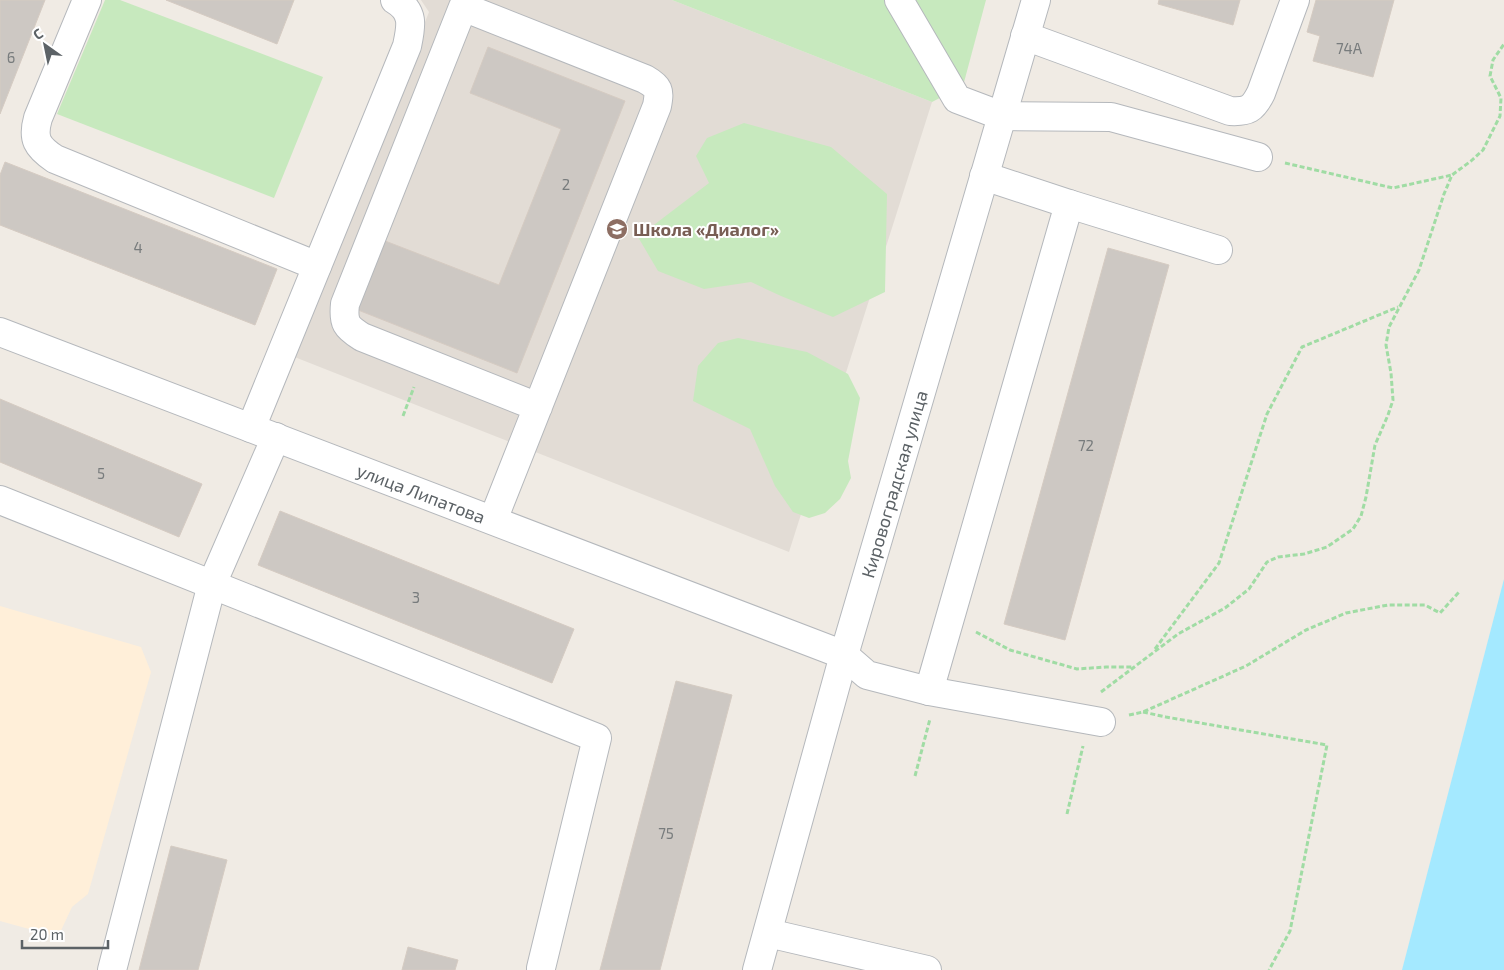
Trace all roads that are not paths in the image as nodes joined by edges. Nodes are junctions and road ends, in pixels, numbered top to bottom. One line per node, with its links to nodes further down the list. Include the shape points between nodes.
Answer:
1 (86, 0): 13 (street, via 34,131 44,152)
2 (396, 0): 13 (street, via 403,4 412,22 408,46)
3 (899, 0): 8 (street, via 957,99)
4 (1036, 0): 7 (street, Кировоградская улица)
5 (1295, 0): 7 (street, via 1261,93 1254,105 1243,112 1230,111)
6 (454, 3): 15 (street, via 345,304 343,319 362,337); 15 (street, via 645,78 655,85 659,94)
7 (1025, 36): 8 (street, Кировоградская улица)
8 (1002, 116): 9 (street, via 1111,117); 10 (street, Кировоградская улица)
9 (1258, 156)
10 (984, 176): 11 (street); 20 (street, Кировоградская улица)
11 (1070, 204): 12 (street); 21 (street, via 950,619)
12 (1218, 250)
13 (317, 266): 16 (street)
14 (0, 332): 16 (street, улица Липатова)
15 (538, 407): 18 (street)
16 (264, 432): 18 (street, улица Липатова); 19 (street)
17 (0, 500): 19 (street)
18 (493, 520): 20 (street, улица Липатова)
19 (212, 584): 24 (street, via 598,738); 25 (street)
20 (844, 655): 21 (street, улица Липатова, via 866,674); 23 (street, Кировоградская улица)
21 (933, 691): 22 (street, улица Липатова)
22 (1093, 720)
23 (768, 933): 26 (street, Кировоградская улица); 27 (street)
24 (541, 968)
25 (112, 970)
26 (758, 970)
27 (927, 970)

